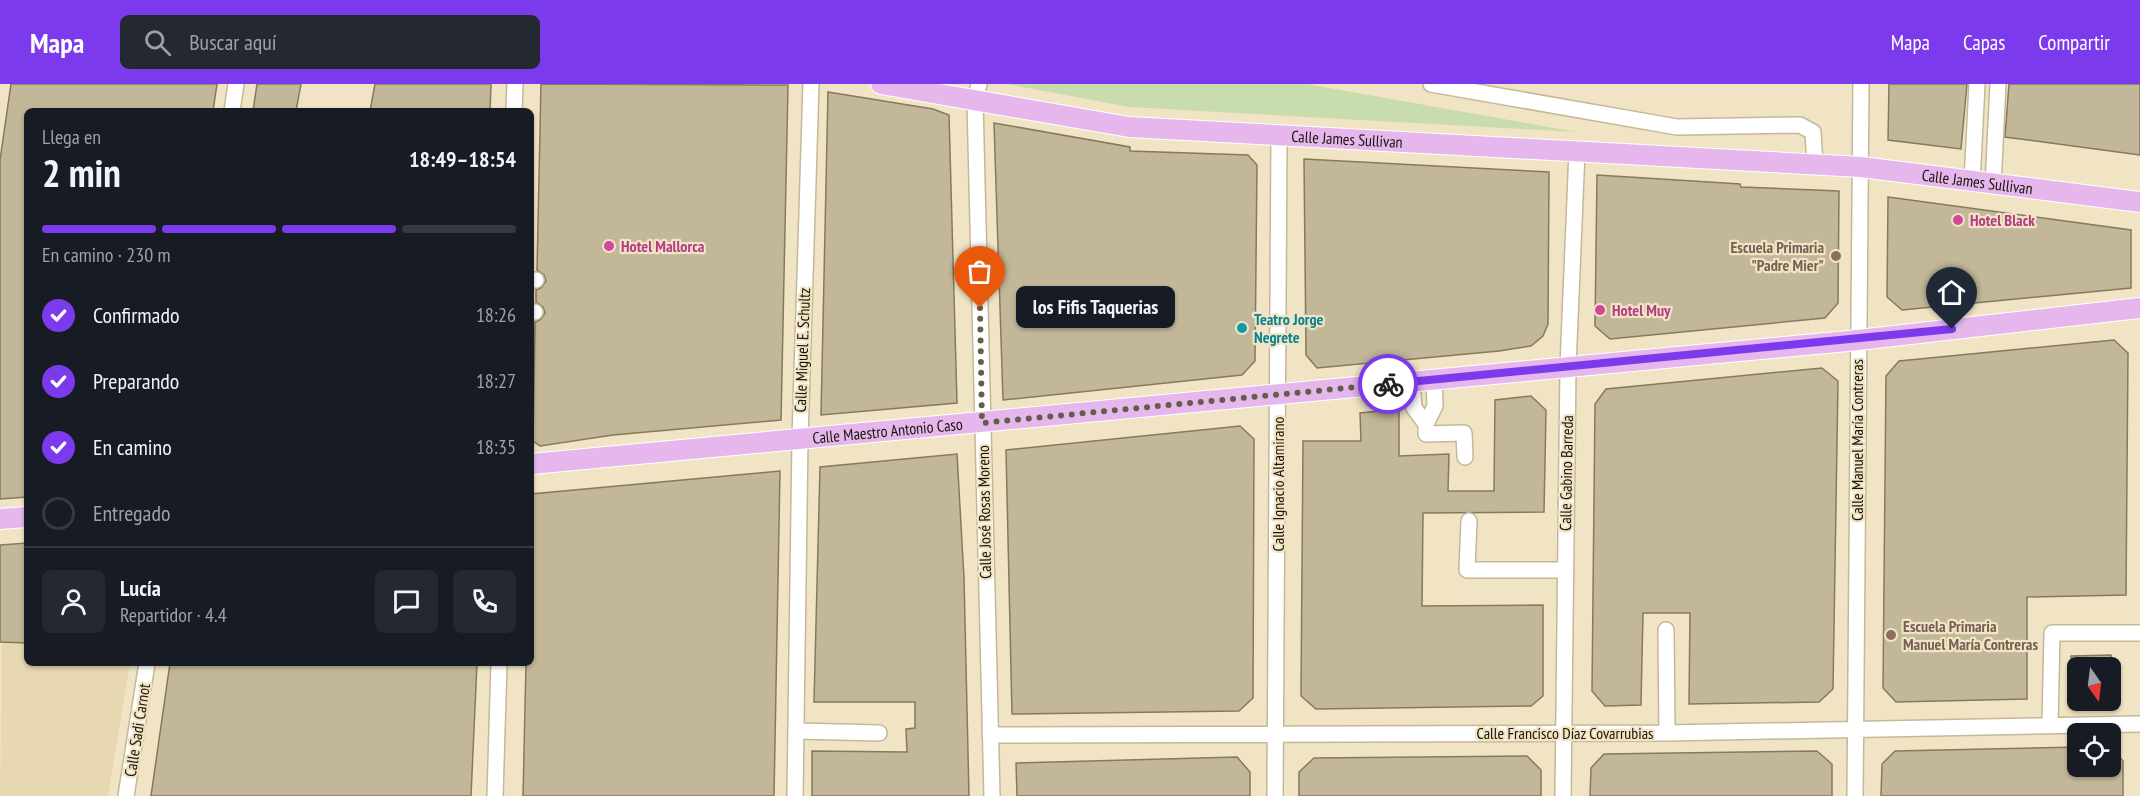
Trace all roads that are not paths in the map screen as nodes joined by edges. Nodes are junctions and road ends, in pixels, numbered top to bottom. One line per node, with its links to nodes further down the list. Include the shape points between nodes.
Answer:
1 (236, 84): 10 (street)
2 (515, 84): 11 (street)
3 (811, 84): 27 (street, Calle Miguel E. Schultz)
4 (881, 84): 9 (main road, Calle James Sullivan)
5 (1431, 84): 14 (street, via 1677,127 1800,125 1813,132)
6 (1861, 84): 15 (street, Calle Manuel María Contreras)
7 (1977, 84): 16 (street)
8 (1998, 84): 17 (street)
9 (977, 93): 12 (main road, Calle James Sullivan, via 1129,127); 25 (street, Calle José Rosas Moreno)
10 (232, 108)
11 (514, 108)
12 (1279, 135): 13 (main road, Calle James Sullivan); 24 (street, Calle Ignacio Altamirano)
13 (1577, 151): 14 (main road, Calle James Sullivan); 21 (street, Calle Gabino Barreda)
14 (1815, 165): 15 (main road, Calle James Sullivan)
15 (1861, 167): 16 (main road, Calle James Sullivan); 20 (street, Calle Manuel María Contreras)
16 (1972, 183): 17 (main road, Calle James Sullivan)
17 (1993, 186): 18 (main road, Calle James Sullivan)
18 (2140, 202)
19 (2140, 308): 20 (main road, Calle Maestro Antonio Caso)
20 (1858, 340): 21 (main road, Calle Maestro Antonio Caso); 40 (street, Calle Manuel María Contreras)
21 (1568, 366): 22 (main road, Calle Maestro Antonio Caso); 33 (street, Calle Gabino Barreda)
22 (1434, 380): 23 (main road, Calle Maestro Antonio Caso); 26 (street, via 1435,406)
23 (1412, 382): 24 (main road, Calle Maestro Antonio Caso); 26 (street, via 1414,408)
24 (1278, 395): 25 (main road, Calle Maestro Antonio Caso); 44 (street, Calle Ignacio Altamirano)
25 (982, 423): 27 (main road, Calle Maestro Antonio Caso); 46 (street, Calle José Rosas Moreno)
26 (1426, 424): 28 (street, via 1426,435 1464,433)
27 (800, 438): 29 (main road, Calle Maestro Antonio Caso); 41 (street, Calle Miguel E. Schultz)
28 (1465, 457)
29 (534, 464)
30 (24, 517): 31 (main road)
31 (0, 519)
32 (1469, 521): 33 (street, via 1467,570)
33 (1564, 570): 45 (street, Calle Gabino Barreda)
34 (1666, 630): 42 (street)
35 (2140, 633): 39 (street, via 2052,633)
36 (147, 666): 47 (street, Calle Sadi Carnot)
37 (499, 666): 48 (street)
38 (2140, 724): 39 (street, Calle Francisco Díaz Covarrubias)
39 (2050, 725): 40 (street, Calle Francisco Díaz Covarrubias)
40 (1856, 729): 42 (street, Calle Francisco Díaz Covarrubias); 53 (street, Calle Manuel María Contreras)
41 (796, 731): 43 (street); 49 (street, Calle Miguel E. Schultz)
42 (1667, 732): 45 (street, Calle Francisco Díaz Covarrubias)
43 (879, 733)
44 (1276, 733): 45 (street, Calle Francisco Díaz Covarrubias); 46 (street, Calle Francisco Díaz Covarrubias); 51 (street, Calle Ignacio Altamirano)
45 (1563, 733): 52 (street, Calle Gabino Barreda)
46 (990, 735): 50 (street, Calle José Rosas Moreno)
47 (126, 796)
48 (495, 796)
49 (795, 796)
50 (992, 796)
51 (1275, 796)
52 (1563, 796)
53 (1855, 796)

